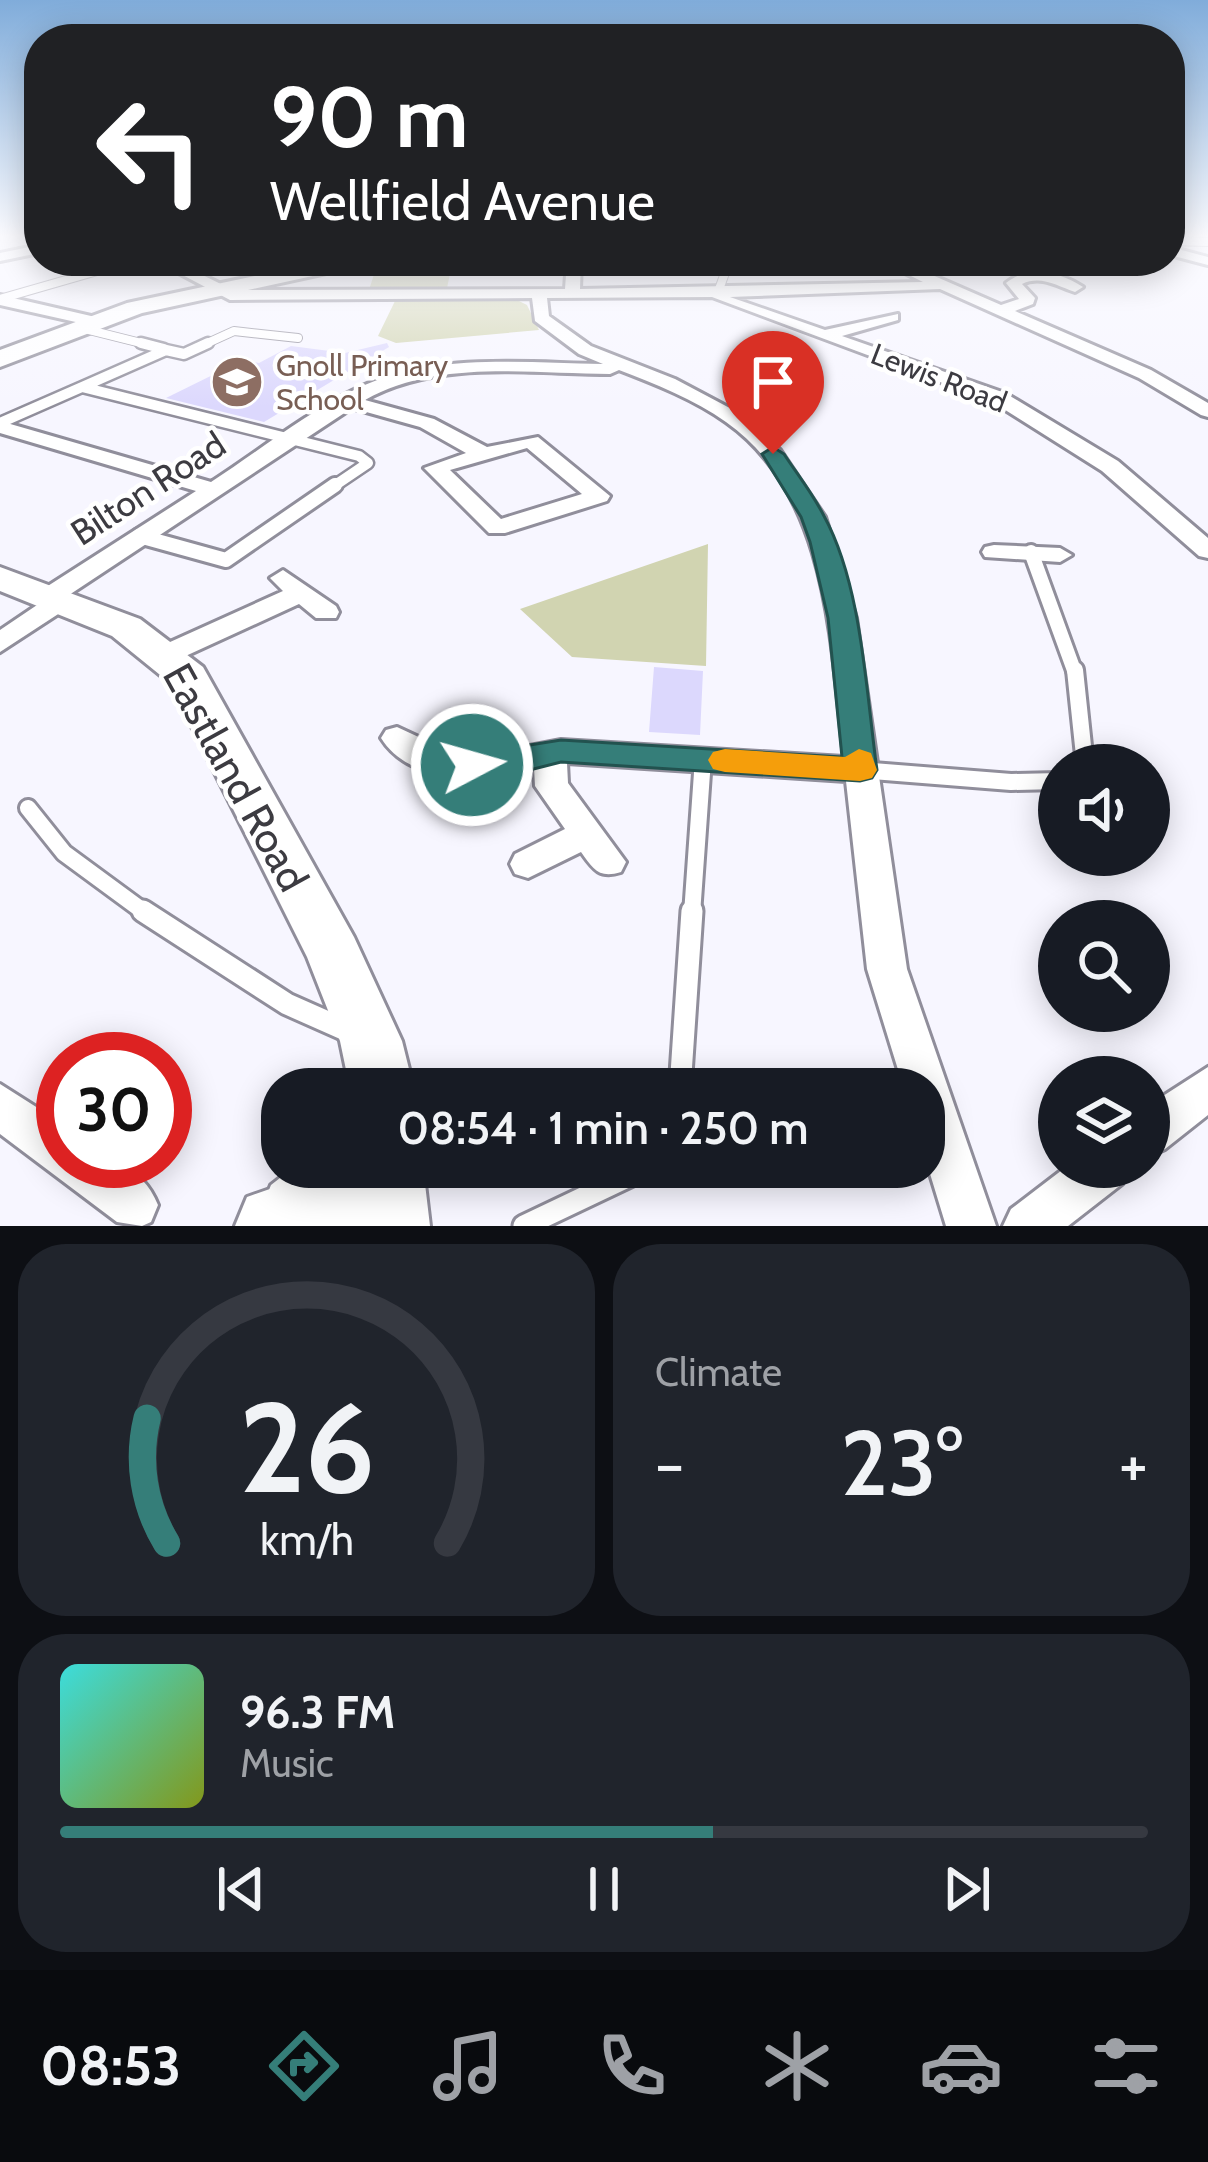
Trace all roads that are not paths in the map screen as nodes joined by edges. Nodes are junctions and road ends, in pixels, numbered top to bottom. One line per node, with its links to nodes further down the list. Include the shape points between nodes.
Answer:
1 (202, 292): 12 (main road)
2 (221, 292): 8 (street)
3 (696, 292): 7 (street)
4 (711, 292): 13 (street, Lewis Road)
5 (951, 292): 10 (street)
6 (1021, 292): 10 (street, via 1025,304)
7 (572, 294): 8 (street)
8 (539, 295): 17 (street, via 548,327)
9 (0, 300): 12 (street)
10 (996, 311): 18 (street)
11 (892, 317): 13 (street)
12 (89, 325): 15 (lane); 16 (main road)
13 (826, 335): 28 (street, Lewis Road, via 998,397 1110,466)
14 (298, 338): 15 (lane, via 234,331 184,354)
15 (166, 350): 19 (lane)
16 (0, 359)
17 (622, 365): 21 (street, Bilton Road, via 443,369); 41 (street, via 734,418 773,454 813,517 842,618)
18 (1145, 374): 20 (street); 22 (street)
19 (82, 387): 23 (lane); 24 (lane)
20 (1208, 393)
21 (347, 400): 24 (street, Bilton Road); 25 (street, via 427,423)
22 (1208, 411)
23 (0, 425): 26 (street)
24 (287, 440): 26 (street, Bilton Road); 27 (lane, via 368,463 226,560)
25 (484, 454): 25 (street, via 435,468 496,528 599,496 531,442)
26 (212, 489): 27 (street, Bilton Road)
27 (139, 536): 33 (street, Bilton Road)
28 (1208, 551)
29 (994, 552): 30 (street)
30 (1031, 552): 31 (street); 38 (lane, via 1074,665)
31 (1060, 555)
32 (0, 578): 33 (main road, Eastland Road)
33 (55, 599): 35 (street, Bilton Road); 36 (main road, Eastland Road, via 117,621)
34 (326, 611): 36 (street, via 292,585)
35 (0, 643)
36 (169, 653): 46 (main road, Eastland Road, via 334,954)
37 (397, 738): 39 (street, via 436,762 472,765)
38 (1083, 744)
39 (561, 751): 40 (street); 44 (street, via 548,759 552,786 596,849)
40 (703, 759): 41 (street); 47 (lane)
41 (860, 770): 42 (lane); 62 (street, via 887,969)
42 (1038, 781)
43 (28, 808): 45 (lane, via 64,853 119,896)
44 (528, 863)
45 (371, 1068)
46 (375, 1068)
47 (681, 1068)
48 (1208, 1088): 50 (street)
49 (0, 1106): 51 (street)
50 (1170, 1117)
51 (36, 1133)
52 (111, 1188): 57 (street)
53 (322, 1188): 58 (main road)
54 (390, 1188): 60 (main road)
55 (604, 1188): 61 (lane)
56 (1078, 1188): 63 (street)
57 (134, 1205)
58 (277, 1226): 59 (main road, via 319,1216)
59 (383, 1226)
60 (394, 1226)
61 (524, 1226)
62 (971, 1226)
63 (1028, 1226)

